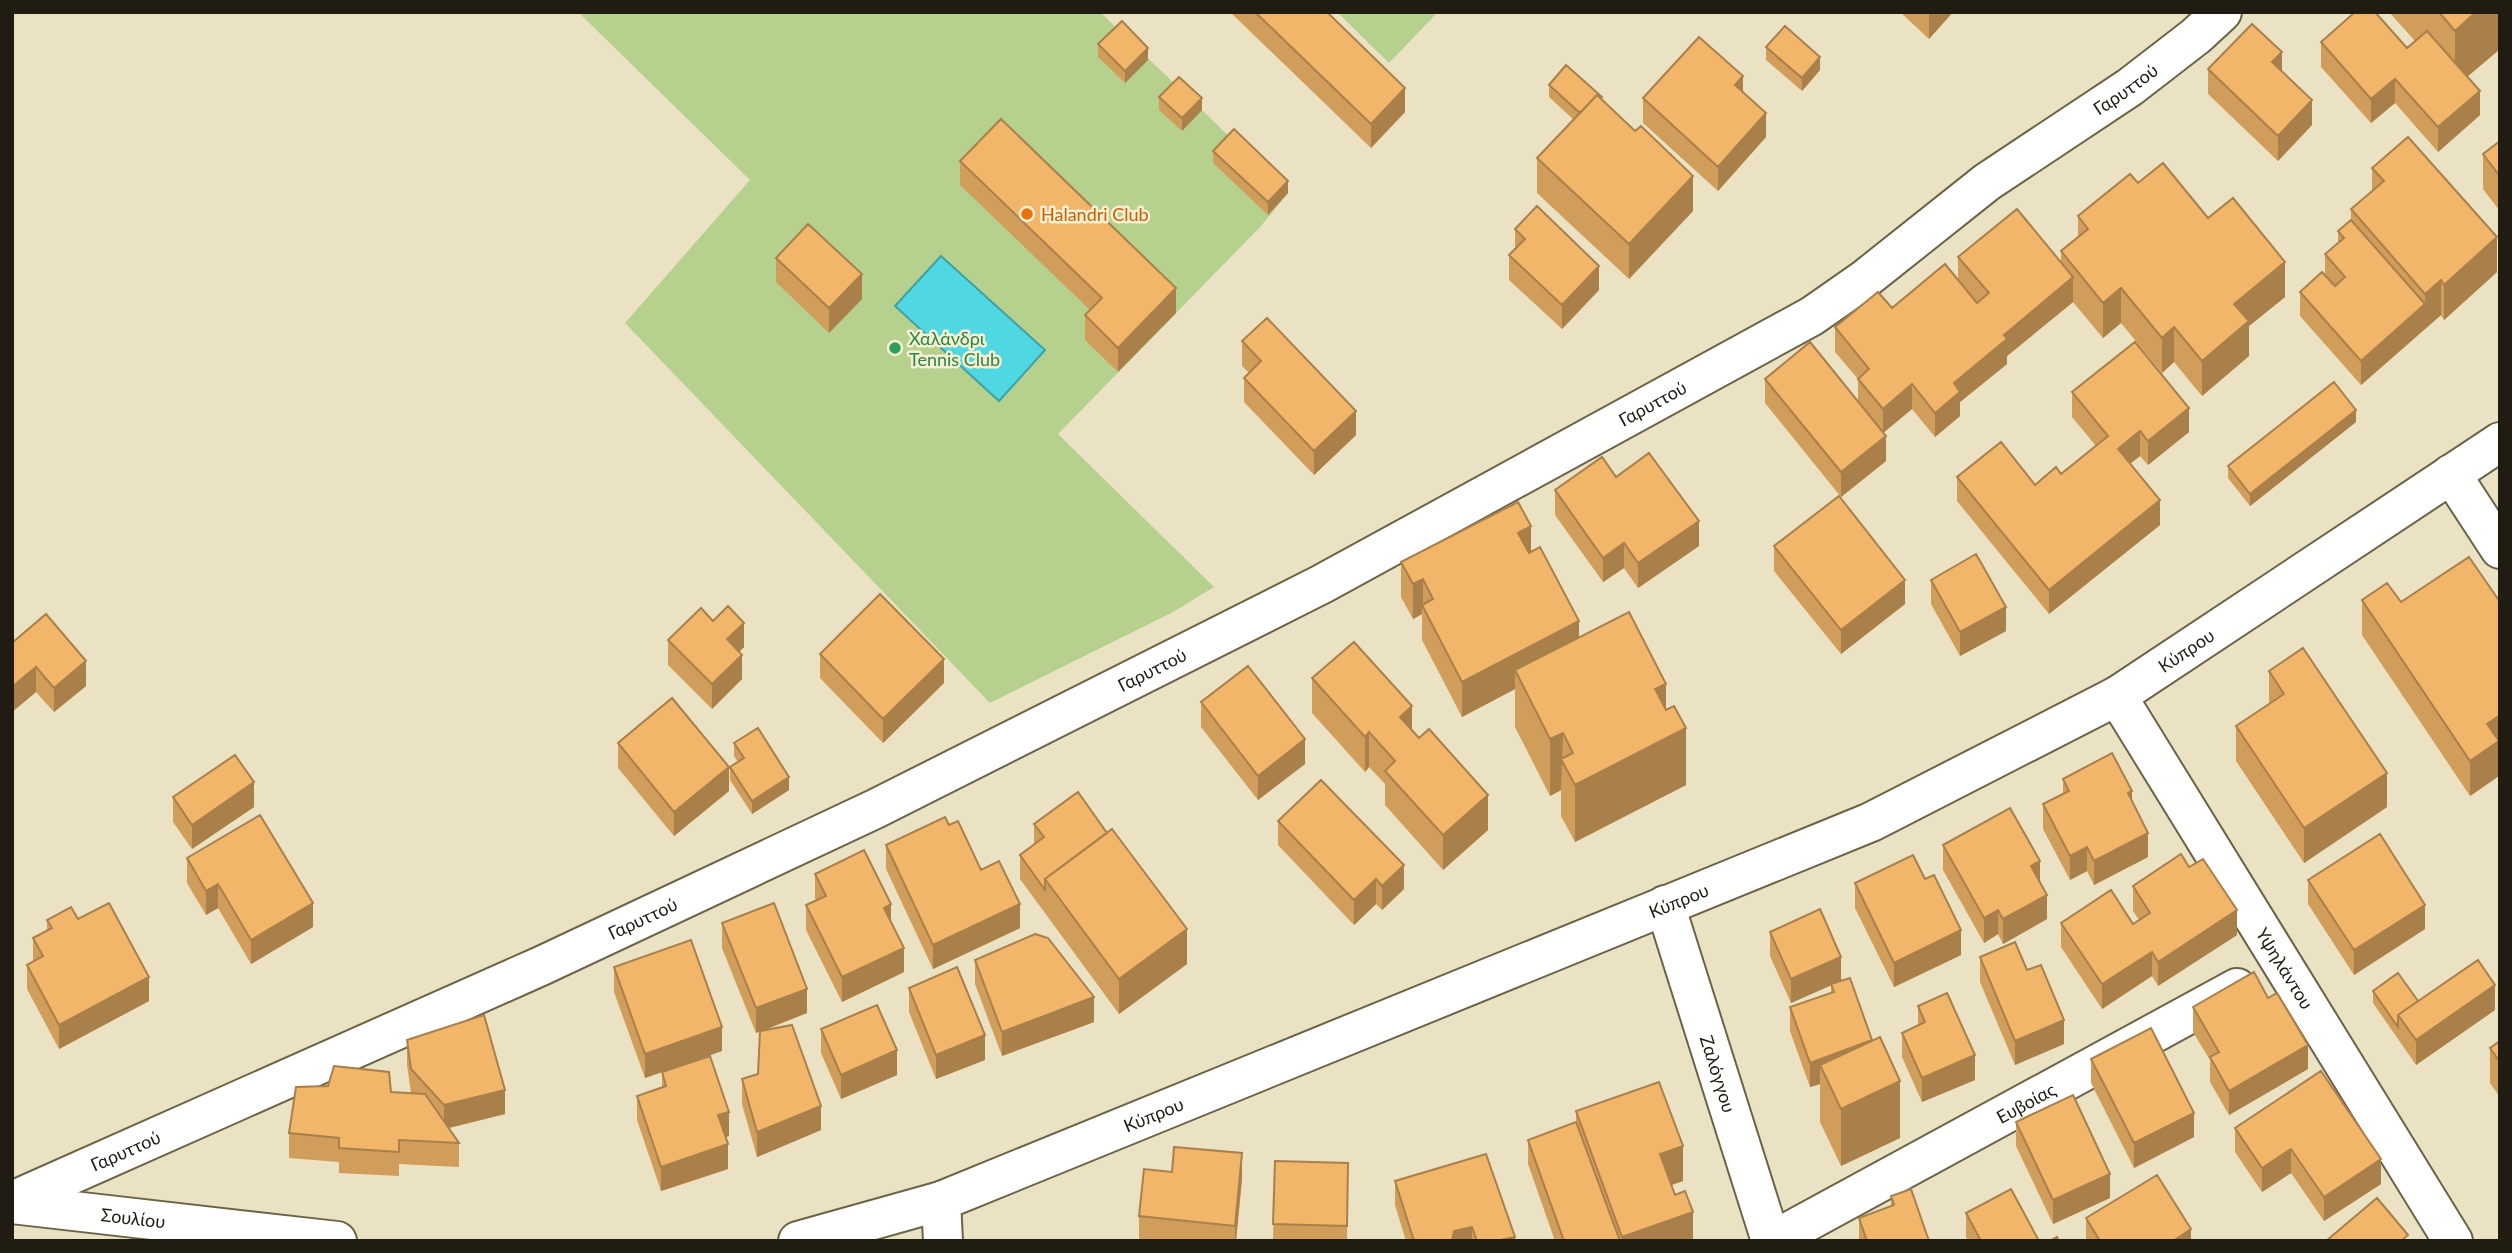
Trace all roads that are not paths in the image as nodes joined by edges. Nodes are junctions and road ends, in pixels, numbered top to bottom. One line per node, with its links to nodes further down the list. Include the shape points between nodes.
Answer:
1 (2222, 12): 9 (street, Γαρυττού, via 2130,87 1987,182 1812,316 1334,577 875,809 541,966)
2 (2500, 442): 3 (street, Κύπρου)
3 (2451, 474): 4 (street); 5 (street, Κύπρου)
4 (2500, 549)
5 (2117, 696): 6 (street, Κύπρου, via 1871,822); 7 (street, Υψηλάντου)
6 (1665, 905): 8 (street, Κύπρου); 13 (street, Ζαλόγγου)
7 (2281, 965): 13 (street, Ευβοίας); 14 (street, Υψηλάντου)
8 (941, 1201): 11 (street, Κύπρου); 12 (street)
9 (12, 1202): 10 (street, Σουλίου)
10 (337, 1241)
11 (798, 1241)
12 (943, 1241)
13 (1771, 1241)
14 (2453, 1241)

